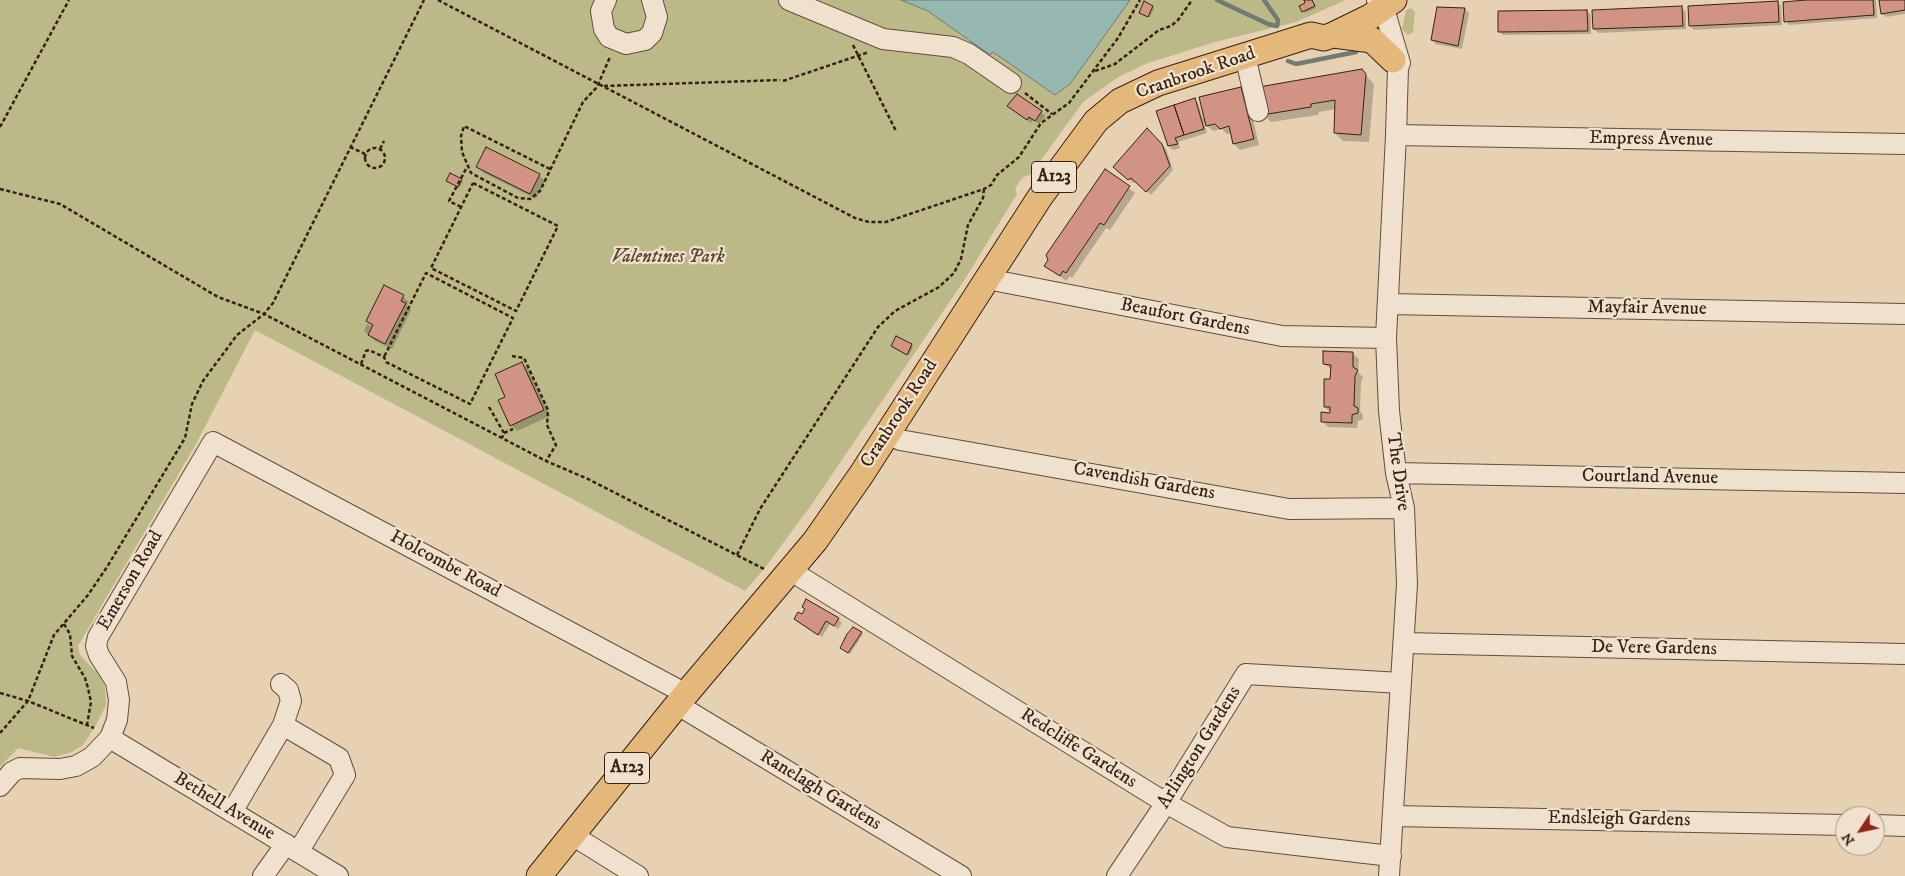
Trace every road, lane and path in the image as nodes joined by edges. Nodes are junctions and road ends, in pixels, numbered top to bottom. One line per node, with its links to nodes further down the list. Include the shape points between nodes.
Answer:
1 (69, 0): 23 (path)
2 (424, 0): 28 (path)
3 (438, 0): 18 (path)
4 (652, 0): 12 (street, via 657,16 652,33 636,44)
5 (789, 0): 10 (street)
6 (1140, 0): 17 (path, via 1118,38)
7 (1192, 0): 17 (path, via 1170,26 1159,30 1115,64)
8 (603, 1): 12 (street, via 601,20 609,37)
9 (1376, 5): 11 (main road, Cranbrook Road / A123); 16 (street, The Drive)
10 (841, 22): 13 (street, via 866,34); 14 (path)
11 (1322, 35): 15 (main road, Cranbrook Road / A123); 16 (main road, via 1372,40)
12 (617, 42): 18 (path)
13 (900, 42): 14 (path); 19 (street, via 953,47)
14 (858, 56): 20 (path, via 782,80); 24 (path)
15 (1245, 56): 21 (street); 38 (main road, Cranbrook Road / A123, via 1158,82 1120,100 1096,121 1040,197)
16 (1395, 64): 25 (street, The Drive)
17 (1093, 71): 22 (path, via 1069,103)
18 (598, 83): 20 (path); 32 (path, via 583,102)
19 (1011, 83): 22 (path)
20 (603, 86): 36 (path, via 855,218 869,222 886,222)
21 (1258, 111)
22 (1052, 114): 36 (path, via 1041,124 1019,157)
23 (0, 127)
24 (896, 131)
25 (1396, 136): 27 (street, Empress Avenue); 39 (street, The Drive)
26 (384, 141): 29 (path)
27 (1905, 144)
28 (350, 147): 30 (path); 40 (path, via 273,303)
29 (380, 149): 30 (path, via 373,148); 30 (path, via 385,158 378,168 366,163)
30 (365, 154)
31 (467, 167): 32 (path, via 461,144 464,126); 33 (path); 37 (path, via 449,201)
32 (550, 169): 33 (path, via 540,191 530,199 518,198)
33 (486, 182): 34 (path)
34 (483, 188): 37 (path, via 473,183); 37 (path, via 558,226 516,311 431,268)
35 (0, 189): 40 (path, via 60,204 218,297)
36 (984, 189): 56 (path, via 983,198 968,225 961,259 954,273 939,286 895,311 878,327 760,509)
37 (461, 207)
38 (987, 279): 42 (street, Beaufort Gardens, via 1282,336); 48 (main road, Cranbrook Road / A123)
39 (1388, 304): 41 (street, Mayfair Avenue); 42 (street, The Drive)
40 (264, 314): 45 (path); 59 (path, via 237,335 214,365 192,404 185,438 107,567)
41 (1905, 314)
42 (1386, 338): 53 (street, The Drive)
43 (512, 356): 52 (path, via 524,358 548,410 546,425 556,445)
44 (384, 358): 44 (path, via 426,274 513,318 470,404 386,362); 45 (path, via 367,350)
45 (361, 364): 50 (path)
46 (489, 407): 49 (path)
47 (513, 429): 49 (path)
48 (889, 432): 55 (street, Cavendish Gardens, via 900,440 1289,509); 58 (main road, Cranbrook Road / A123)
49 (504, 433): 50 (path)
50 (502, 438): 52 (path)
51 (208, 450): 66 (street, Holcombe Road, via 213,442 675,688); 70 (street, Emerson Road, via 98,638 99,656 116,682 119,700 117,720)
52 (546, 461): 56 (path)
53 (1396, 473): 54 (street, Courtland Avenue); 55 (street, The Drive)
54 (1905, 484)
55 (1404, 508): 60 (street, The Drive, via 1407,584)
56 (737, 555): 57 (path)
57 (764, 569)
58 (791, 571): 66 (main road, Cranbrook Road / A123); 72 (street, Redcliffe Gardens)
59 (64, 624): 65 (path, via 54,635); 67 (path, via 70,634 72,656 88,688 91,702)
60 (1404, 643): 61 (street, De Vere Gardens); 62 (street, The Drive)
61 (1905, 654)
62 (1401, 683): 72 (street, Arlington Gardens, via 1246,674); 74 (street, The Drive)
63 (281, 684): 68 (street, via 288,690 291,701)
64 (0, 693): 65 (path)
65 (28, 700): 67 (path); 69 (path)
66 (682, 700): 78 (main road, Cranbrook Road / A123); 85 (street, Ranelagh Gardens)
67 (86, 725): 70 (path)
68 (283, 725): 73 (street); 79 (street, via 339,758 345,775)
69 (0, 733)
70 (102, 733): 71 (street, Emerson Road, via 92,757 76,766 20,768); 73 (street, Bethell Avenue)
71 (0, 786)
72 (1166, 803): 80 (street, Redcliffe Gardens, via 1227,838); 86 (street, Arlington Gardens)
73 (232, 812): 79 (street, Bethell Avenue)
74 (1393, 816): 75 (street, Endsleigh Gardens); 80 (street, The Drive)
75 (1835, 825)
76 (1885, 825): 77 (street)
77 (1905, 826)
78 (572, 835): 83 (main road, Cranbrook Road / A123); 84 (street)
79 (292, 848): 81 (street); 82 (street, Bethell Avenue)
80 (1390, 866)
81 (262, 876)
82 (338, 876)
83 (539, 876)
84 (638, 876)
85 (961, 876)
86 (1117, 876)

